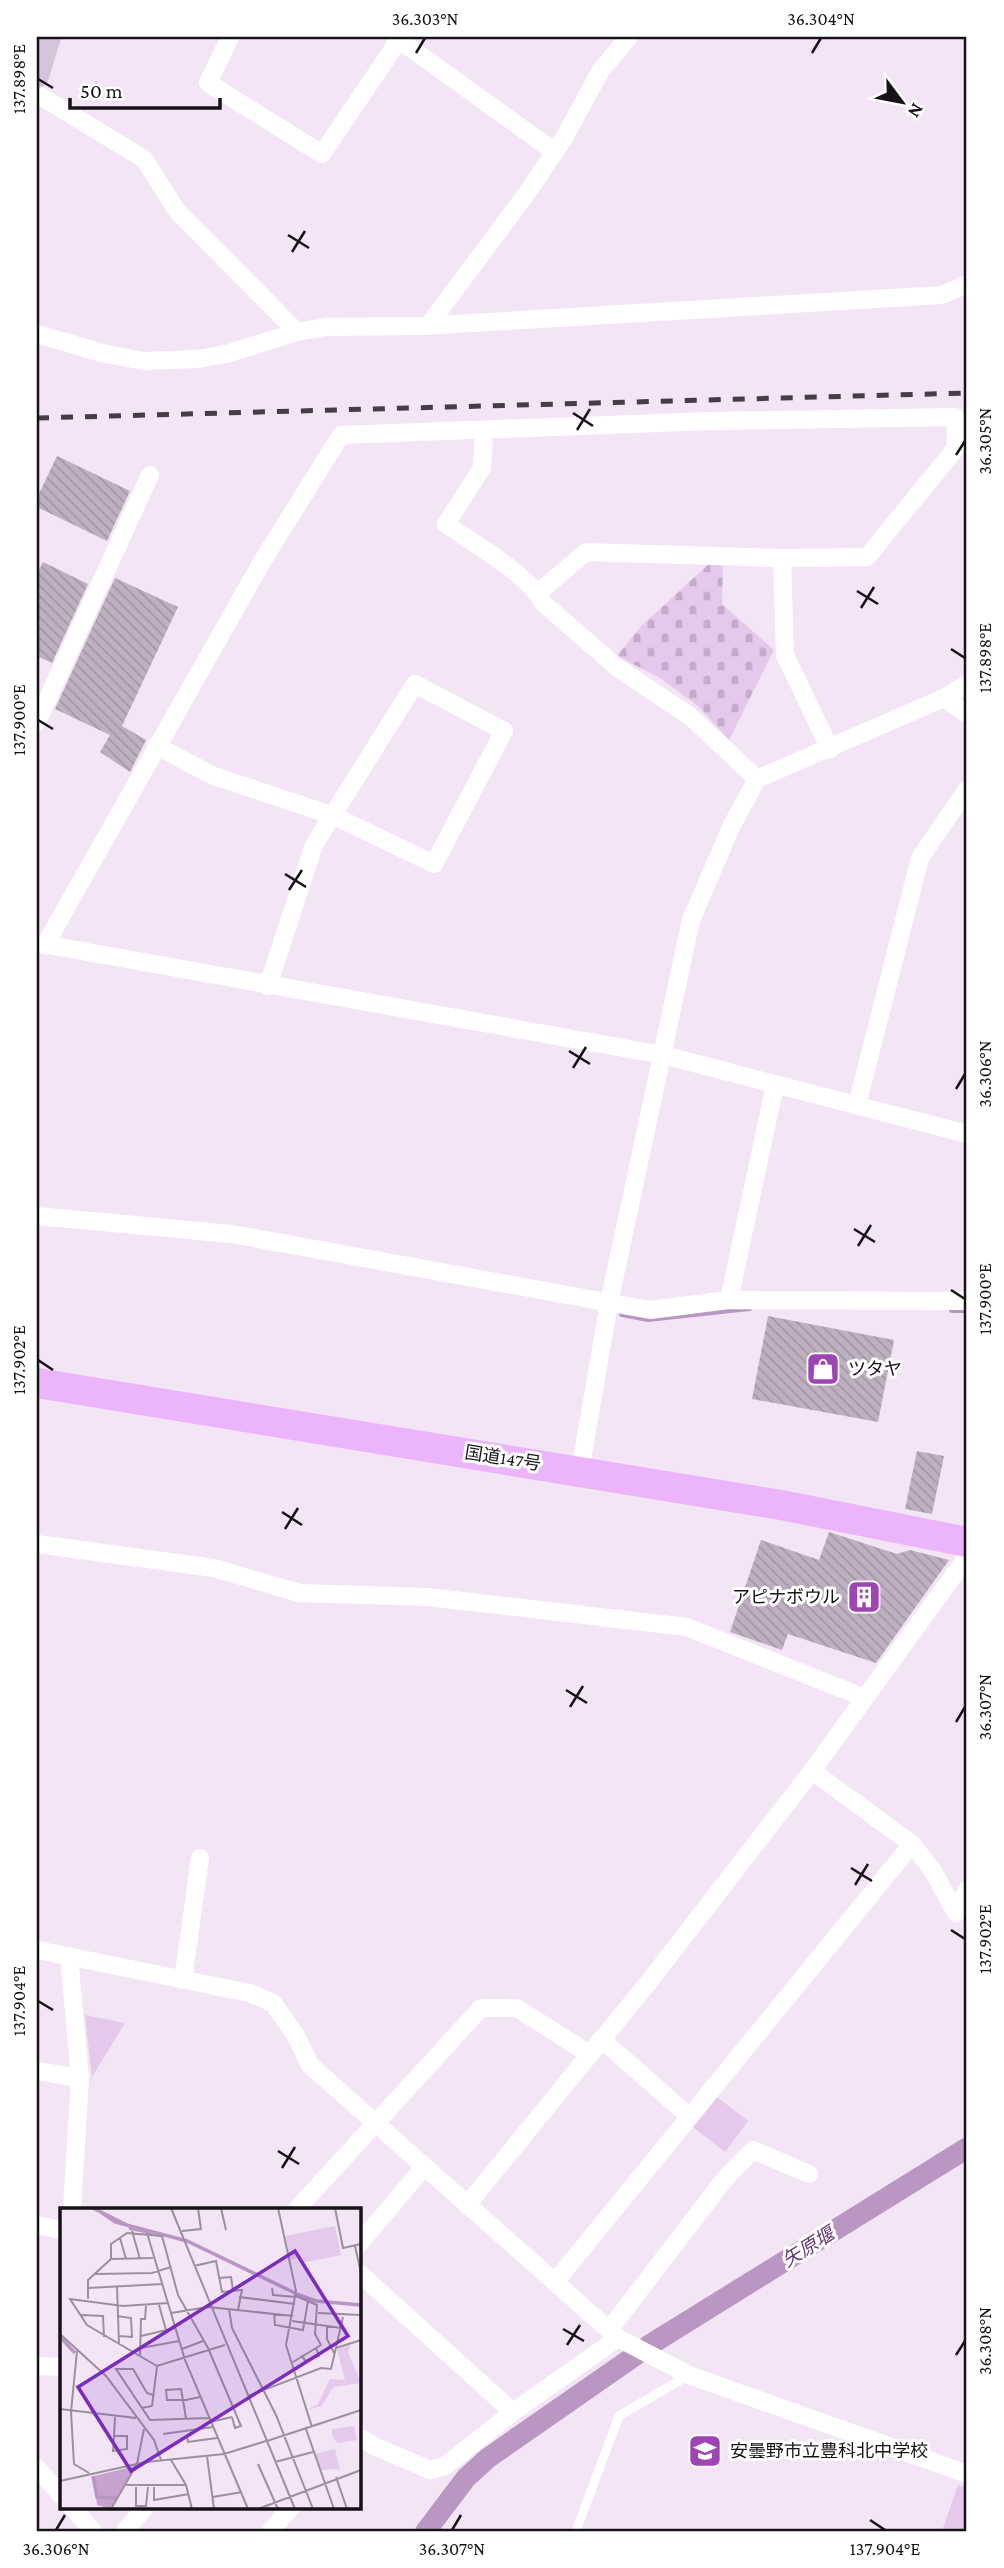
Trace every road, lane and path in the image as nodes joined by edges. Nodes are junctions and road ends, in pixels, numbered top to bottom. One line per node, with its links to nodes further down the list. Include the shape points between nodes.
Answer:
1 (49, 37): 5 (main road)
2 (230, 37): 4 (street, via 208,83 322,154)
3 (629, 37): 7 (street, via 601,70)
4 (397, 38): 7 (street)
5 (37, 76)
6 (37, 94): 10 (street, via 144,159 177,211)
7 (555, 152): 9 (street)
8 (967, 284): 9 (street, via 942,295)
9 (428, 326): 10 (street, via 326,327)
10 (297, 332): 11 (street, via 226,354 143,361)
11 (37, 334)
12 (484, 431): 14 (street, via 955,417 956,448 867,557); 15 (street, via 482,468 446,524); 20 (street, via 341,435)
13 (150, 475): 19 (street)
14 (782, 558): 15 (street, via 586,552); 21 (street, via 785,655)
15 (538, 593): 22 (street, via 543,603 618,668 691,717)
16 (967, 684): 17 (street)
17 (944, 698): 18 (street); 21 (street)
18 (967, 715)
19 (37, 722)
20 (156, 746): 24 (street, via 214,776); 25 (street)
21 (830, 749): 22 (street)
22 (757, 779): 27 (street, via 691,920)
23 (967, 789): 29 (street, via 920,858)
24 (334, 816): 24 (street, via 415,684 504,731 434,864); 26 (street, via 314,845)
25 (41, 944): 26 (street)
26 (268, 986): 27 (street)
27 (663, 1055): 28 (street); 34 (street)
28 (775, 1086): 29 (street); 32 (street)
29 (857, 1105): 30 (street)
30 (967, 1133)
31 (37, 1216): 34 (street, via 232,1234)
32 (729, 1300): 33 (street); 34 (street, via 650,1310)
33 (967, 1301)
34 (609, 1303): 36 (street)
35 (37, 1383): 36 (highway, 国道147号)
36 (580, 1471): 37 (highway, 国道147号)
37 (967, 1542)
38 (37, 1544): 40 (street, via 214,1568 299,1593 428,1597 687,1627)
39 (967, 1557): 40 (street)
40 (866, 1698): 41 (street)
41 (812, 1770): 42 (street); 48 (street)
42 (912, 1844): 44 (street, via 956,1913); 52 (street)
43 (200, 1858): 47 (street)
44 (967, 1890)
45 (37, 1950): 46 (street)
46 (69, 1956): 47 (street); 51 (street)
47 (183, 1980): 53 (street, via 250,1993 273,2003 310,2065)
48 (601, 2039): 49 (street); 52 (street)
49 (589, 2054): 53 (street, via 517,2008 481,2008); 56 (street)
50 (37, 2071): 51 (street)
51 (80, 2078): 57 (street)
52 (690, 2117): 63 (street)
53 (376, 2125): 54 (street); 58 (street)
54 (424, 2167): 56 (street); 61 (street)
55 (809, 2174): 64 (street, via 753,2150 724,2180)
56 (467, 2205): 63 (street)
57 (72, 2208)
58 (298, 2208)
59 (37, 2225): 60 (street)
60 (60, 2230)
61 (360, 2243)
62 (360, 2274): 68 (street)
63 (555, 2282): 64 (street)
64 (614, 2334): 67 (street); 68 (street)
65 (37, 2366): 66 (street)
66 (60, 2367)
67 (689, 2375): 71 (street); 79 (lane, via 619,2416)
68 (513, 2412): 69 (street, via 445,2466 430,2470)
69 (360, 2438)
70 (37, 2468): 72 (street)
71 (967, 2474)
72 (60, 2494)
73 (73, 2508): 76 (street)
74 (144, 2508): 77 (street)
75 (290, 2508): 78 (street)
76 (93, 2531)
77 (125, 2531)
78 (271, 2531)
79 (576, 2531)

